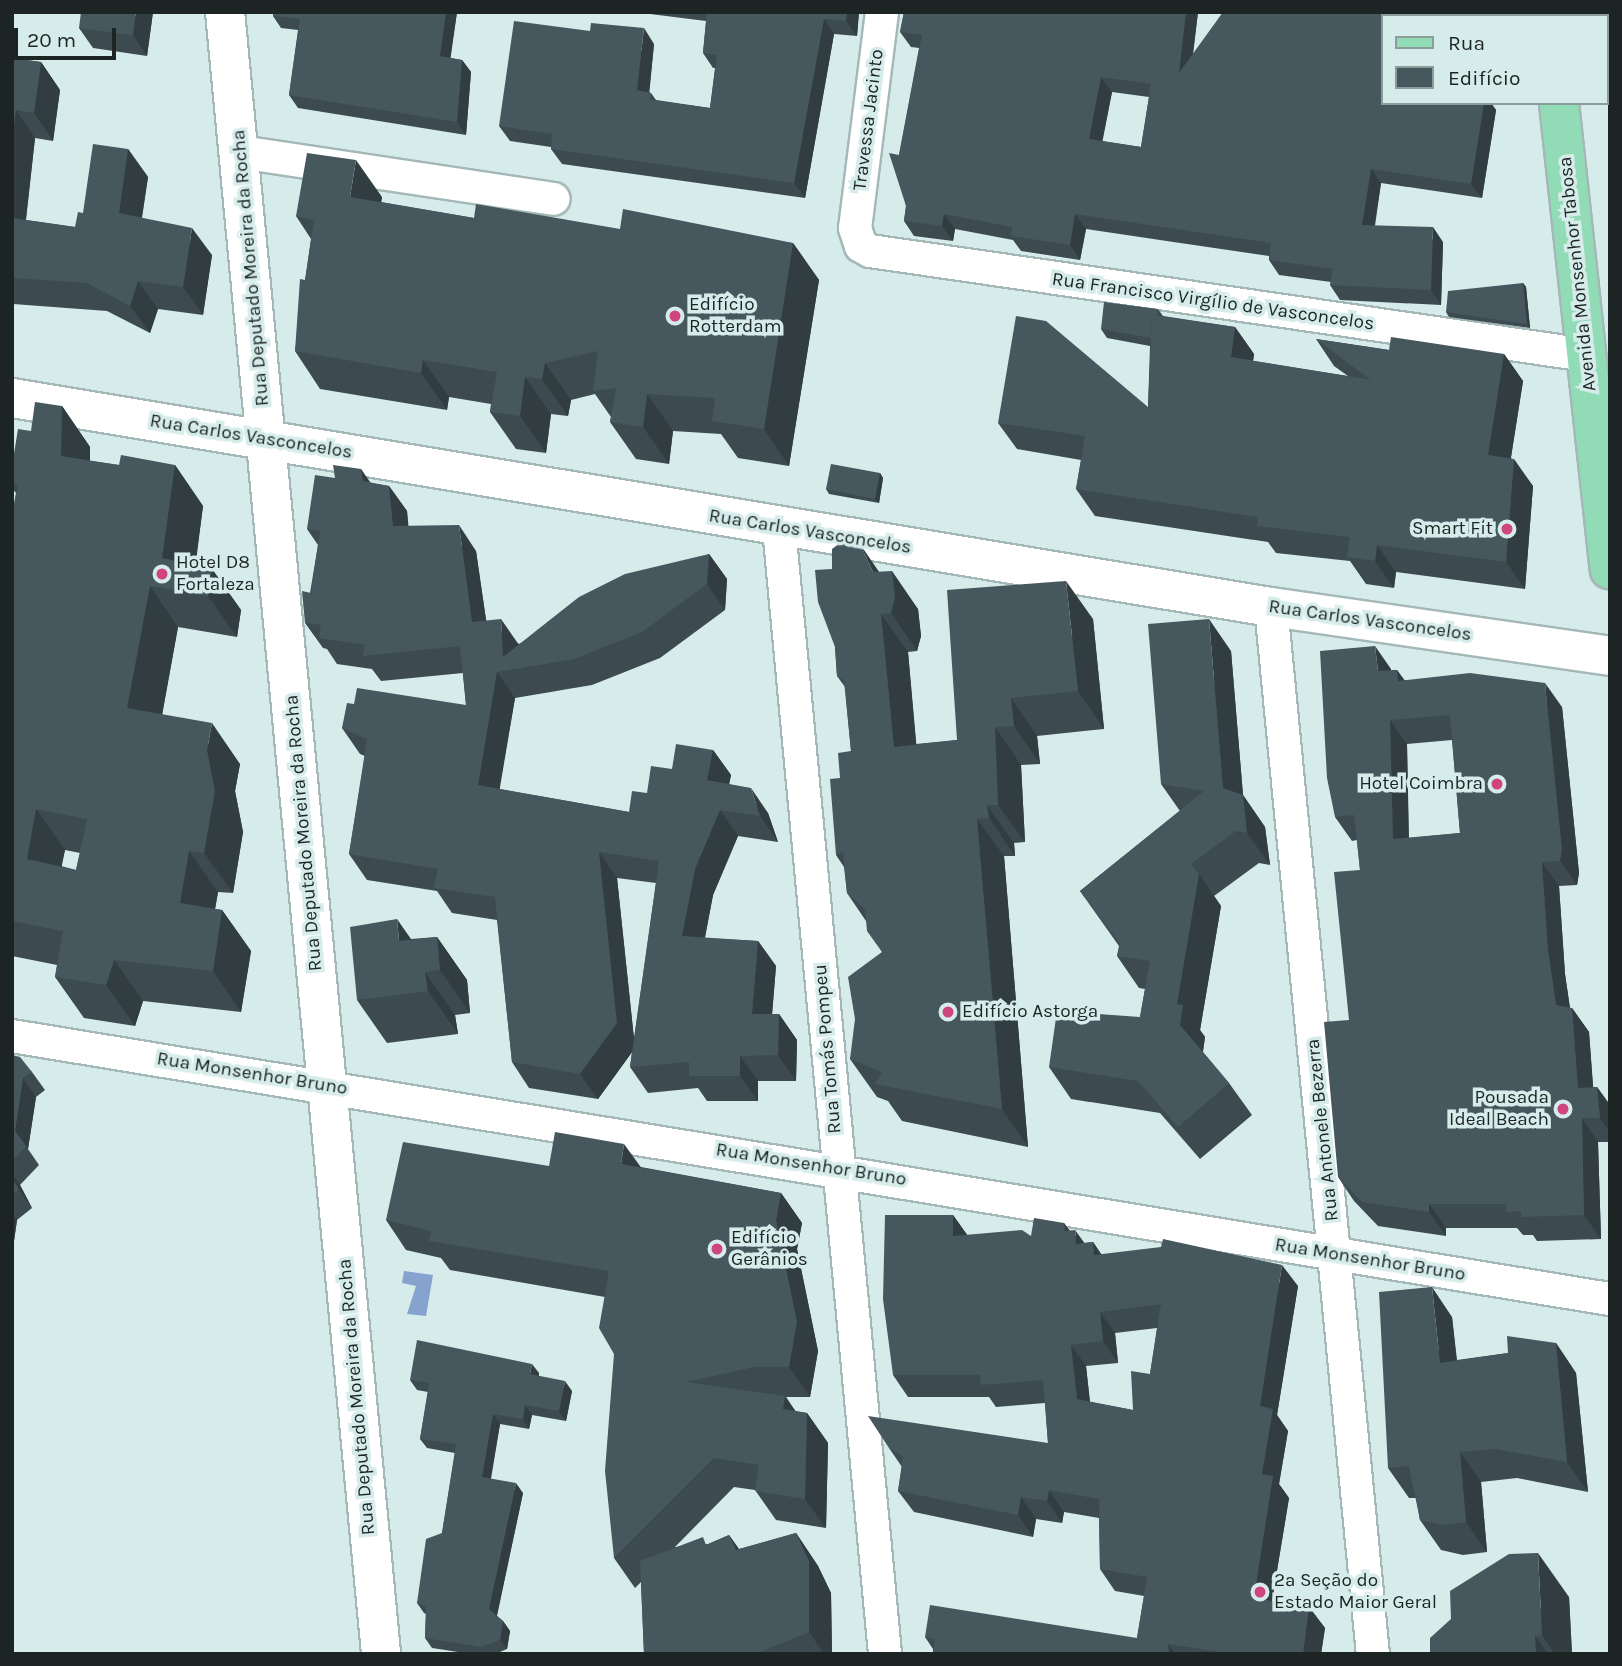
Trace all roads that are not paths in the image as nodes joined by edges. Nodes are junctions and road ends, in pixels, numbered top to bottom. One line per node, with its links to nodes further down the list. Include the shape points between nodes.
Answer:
1 (225, 12): 4 (street, Rua Deputado Moreira da Rocha)
2 (882, 12): 6 (street, Travessa Jacinto)
3 (1559, 105): 7 (main road, Avenida Monsenhor Tabosa)
4 (240, 152): 5 (street); 9 (street, Rua Deputado Moreira da Rocha)
5 (554, 199)
6 (855, 228): 7 (street, Rua Francisco Virgílio de Vasconcelos, via 861,246 870,251)
7 (1586, 355): 11 (main road, Avenida Monsenhor Tabosa)
8 (12, 398): 9 (street, Rua Carlos Vasconcelos)
9 (267, 439): 10 (street, Rua Carlos Vasconcelos); 15 (street, Rua Deputado Moreira da Rocha)
10 (779, 528): 12 (street, Rua Carlos Vasconcelos); 16 (street, Rua Tomás Pompeu)
11 (1610, 569)
12 (1271, 607): 13 (street, Rua Carlos Vasconcelos); 17 (street, Rua Antonele Bezerra)
13 (1610, 656)
14 (12, 1036): 15 (street, Rua Monsenhor Bruno)
15 (328, 1086): 16 (street, Rua Monsenhor Bruno); 19 (street, Rua Deputado Moreira da Rocha)
16 (839, 1169): 17 (street, Rua Monsenhor Bruno); 20 (street, Rua Tomás Pompeu)
17 (1336, 1255): 18 (street, Rua Monsenhor Bruno); 21 (street, Rua Antonele Bezerra)
18 (1610, 1299)
19 (381, 1654)
20 (884, 1654)
21 (1373, 1654)

